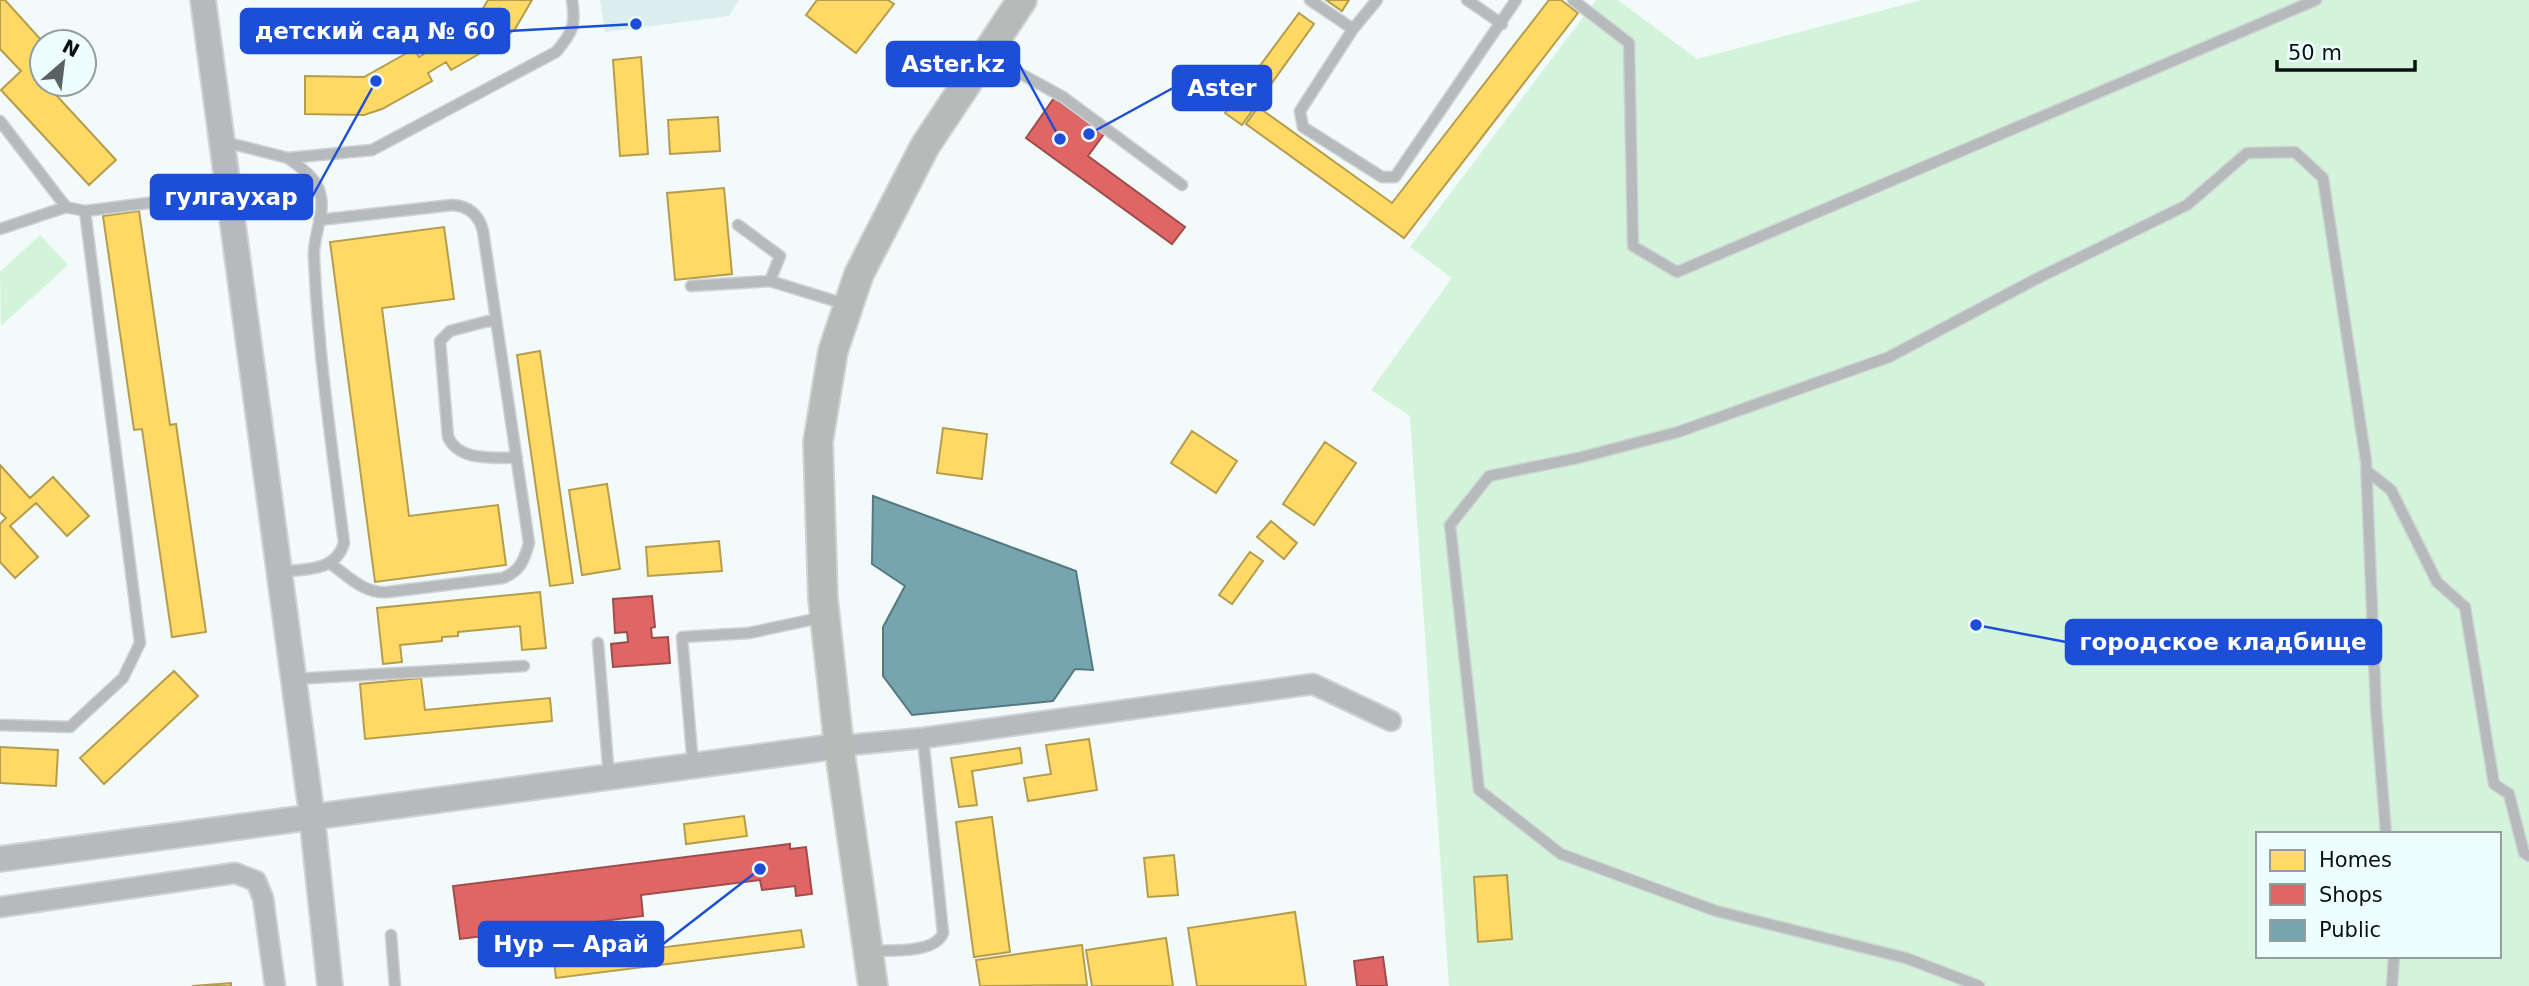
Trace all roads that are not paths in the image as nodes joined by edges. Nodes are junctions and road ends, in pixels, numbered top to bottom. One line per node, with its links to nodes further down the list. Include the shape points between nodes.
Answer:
1 (202, 0): 14 (street)
2 (572, 0): 15 (lane, via 572,33 556,52 372,150)
3 (1310, 0): 11 (lane)
4 (1377, 0): 11 (lane)
5 (1467, 0): 10 (lane)
6 (1516, 0): 10 (lane)
7 (1573, 0): 8 (lane, via 1629,43 1633,246 1677,272)
8 (2316, 0)
9 (1012, 3): 12 (main road)
10 (1502, 24): 11 (lane, via 1395,177 1382,177 1303,127 1300,111)
11 (1353, 30)
12 (985, 55): 16 (lane, via 1063,97); 25 (main road, via 926,146 859,274)
13 (0, 121): 18 (lane)
14 (222, 142): 15 (lane); 17 (street)
15 (288, 158): 20 (lane, via 316,183 322,201)
16 (1182, 185)
17 (228, 193): 19 (lane); 30 (street)
18 (66, 206): 19 (lane); 22 (lane)
19 (85, 211): 36 (lane, via 140,643 123,678 71,727)
20 (319, 220): 26 (lane, via 452,205 468,208 482,224); 29 (lane, via 314,253 344,543)
21 (738, 225): 23 (lane, via 780,256)
22 (0, 229)
23 (770, 281): 24 (lane); 25 (lane)
24 (691, 286)
25 (848, 305): 31 (main road, via 833,351 818,442)
26 (496, 319): 27 (lane); 27 (lane, via 450,331 440,341 448,437 463,454)
27 (517, 458): 29 (lane, via 529,543 522,566 513,574 380,593 360,587)
28 (2367, 471): 42 (lane); 43 (lane, via 2391,490 2437,582 2465,607 2494,784 2509,794 2524,853); 53 (lane, via 2323,178 2295,152 2247,153 2187,205 1889,357 1678,432 1489,476 1450,525 1479,790 1561,854 1716,911 1906,958)
29 (331, 564): 30 (lane)
30 (278, 572): 34 (street)
31 (824, 617): 38 (main road); 39 (lane, via 749,633 682,638)
32 (598, 643): 40 (lane)
33 (524, 666): 34 (lane)
34 (293, 679): 41 (street)
35 (1391, 721): 37 (street, via 1313,684)
36 (0, 725)
37 (923, 738): 38 (street); 47 (lane, via 943,933 933,945)
38 (839, 746): 39 (street); 47 (main road)
39 (693, 766): 40 (street)
40 (609, 778): 41 (street)
41 (312, 817): 44 (street); 50 (street)
42 (2386, 832)
43 (2529, 856)
44 (0, 859)
45 (0, 907): 49 (street, via 235,873 256,881)
46 (391, 935): 51 (lane)
47 (868, 951): 52 (main road)
48 (2394, 958): 54 (lane)
49 (275, 986)
50 (330, 986)
51 (395, 986)
52 (873, 986)
53 (1979, 986)
54 (2392, 986)

